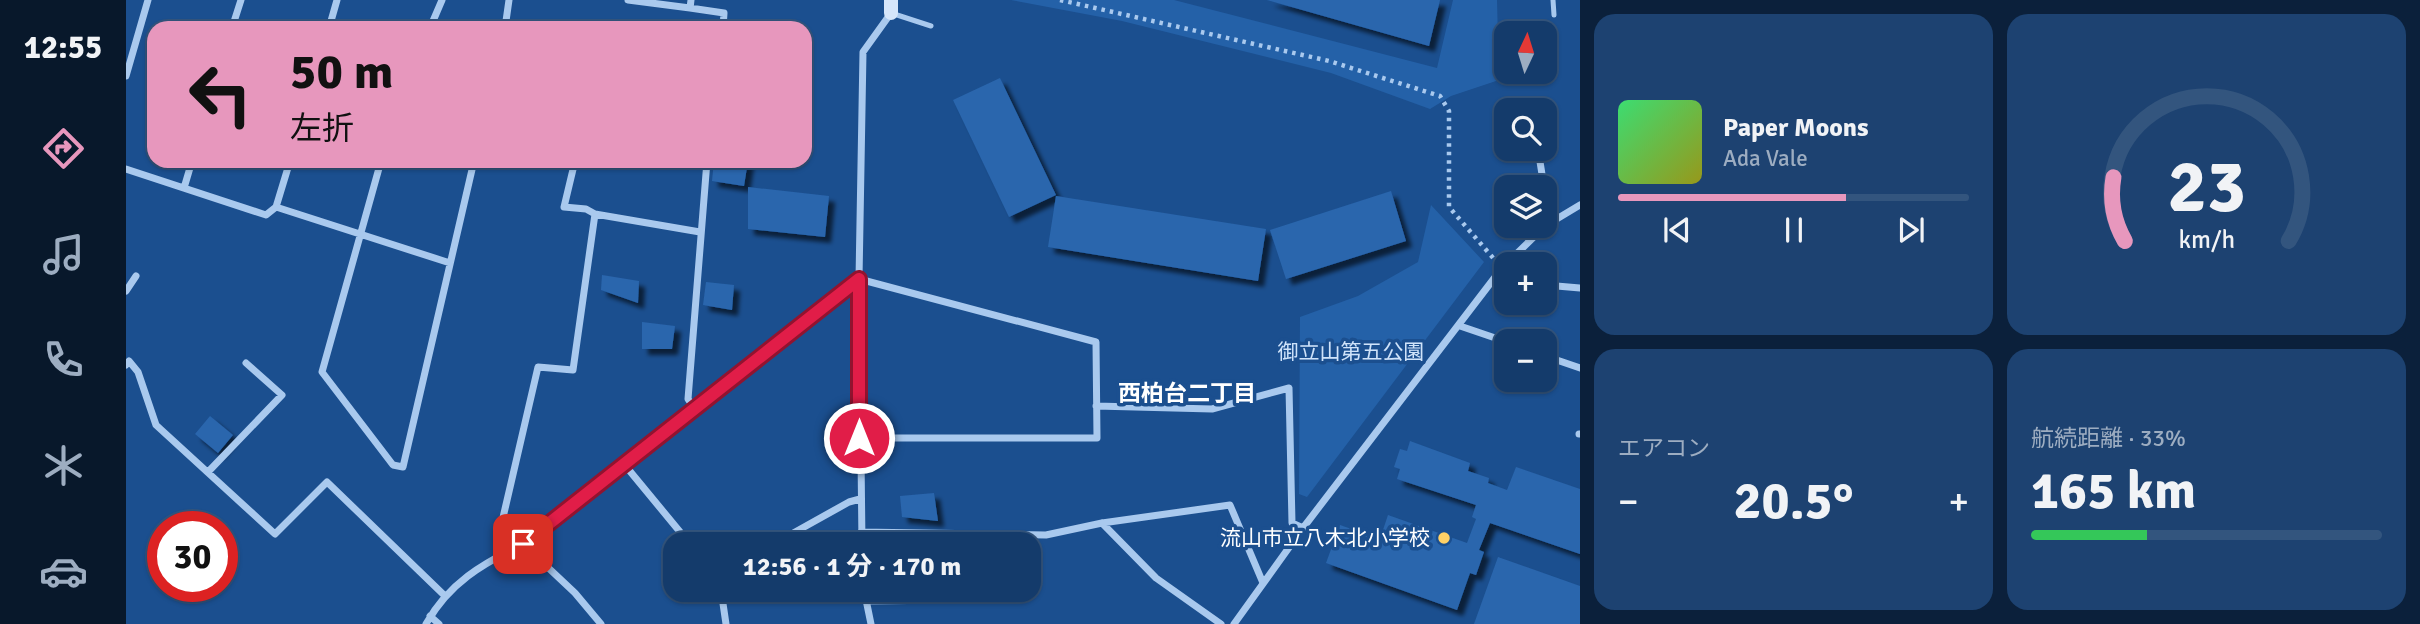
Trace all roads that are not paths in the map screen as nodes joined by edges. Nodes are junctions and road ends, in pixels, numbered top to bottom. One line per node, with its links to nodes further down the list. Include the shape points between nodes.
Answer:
1 (148, 0): 17 (street)
2 (241, 0): 11 (street)
3 (337, 0): 12 (street)
4 (442, 0): 13 (street)
5 (509, 0): 14 (street)
6 (628, 0): 8 (street)
7 (1553, 0): 10 (lane)
8 (690, 4): 15 (street, via 724,13)
9 (891, 6): 16 (lane); 35 (street, via 863,52)
10 (1554, 15)
11 (234, 21)
12 (331, 21)
13 (433, 21)
14 (506, 21)
15 (723, 21)
16 (931, 26)
17 (126, 76)
18 (190, 168): 25 (street)
19 (288, 168): 27 (street)
20 (379, 168): 31 (street)
21 (472, 168): 33 (street)
22 (573, 168): 28 (street, via 564,207)
23 (706, 168): 30 (street)
24 (126, 169): 25 (street)
25 (184, 188): 27 (street, via 266,215)
26 (1580, 205): 29 (street)
27 (276, 207): 31 (street)
28 (595, 214): 30 (street); 59 (street, via 573,370 538,367 498,540)
29 (1557, 219)
30 (700, 232): 47 (street, via 688,400)
31 (359, 234): 33 (street); 33 (street, via 322,372 393,465 402,467)
32 (1533, 238): 36 (street)
33 (450, 263)
34 (136, 276): 39 (street)
35 (859, 279): 46 (street, via 1096,342); 47 (street); 48 (street)
36 (1492, 282): 40 (street)
37 (1557, 286): 38 (street)
38 (1580, 288)
39 (126, 291)
40 (1460, 326): 41 (street); 53 (street)
41 (1494, 338)
42 (1557, 360): 45 (street)
43 (127, 361): 50 (street, via 138,372 156,425)
44 (246, 363): 50 (street, via 282,395)
45 (1580, 368)
46 (1096, 406): 48 (street, via 1097,438); 53 (street, via 1212,409 1289,388 1292,523)
47 (695, 409): 49 (street)
48 (859, 438): 51 (street)
49 (624, 464): 54 (street); 58 (street)
50 (208, 472): 61 (street, via 275,534 327,482)
51 (860, 499): 55 (street); 56 (street)
52 (1102, 523): 57 (street); 60 (street, via 1230,505); 70 (street, via 1156,578)
53 (1303, 528): 60 (street)
54 (680, 532)
55 (795, 532)
56 (861, 532)
57 (1041, 535)
58 (523, 544): 59 (street); 67 (street)
59 (501, 555): 61 (street, via 469,573)
60 (1263, 583): 71 (street)
61 (444, 595): 64 (street)
62 (723, 602): 68 (street)
63 (865, 602): 69 (street)
64 (430, 616): 65 (street); 66 (street)
65 (426, 624)
66 (439, 624)
67 (601, 624)
68 (726, 624)
69 (871, 624)
70 (1221, 624)
71 (1234, 624)

